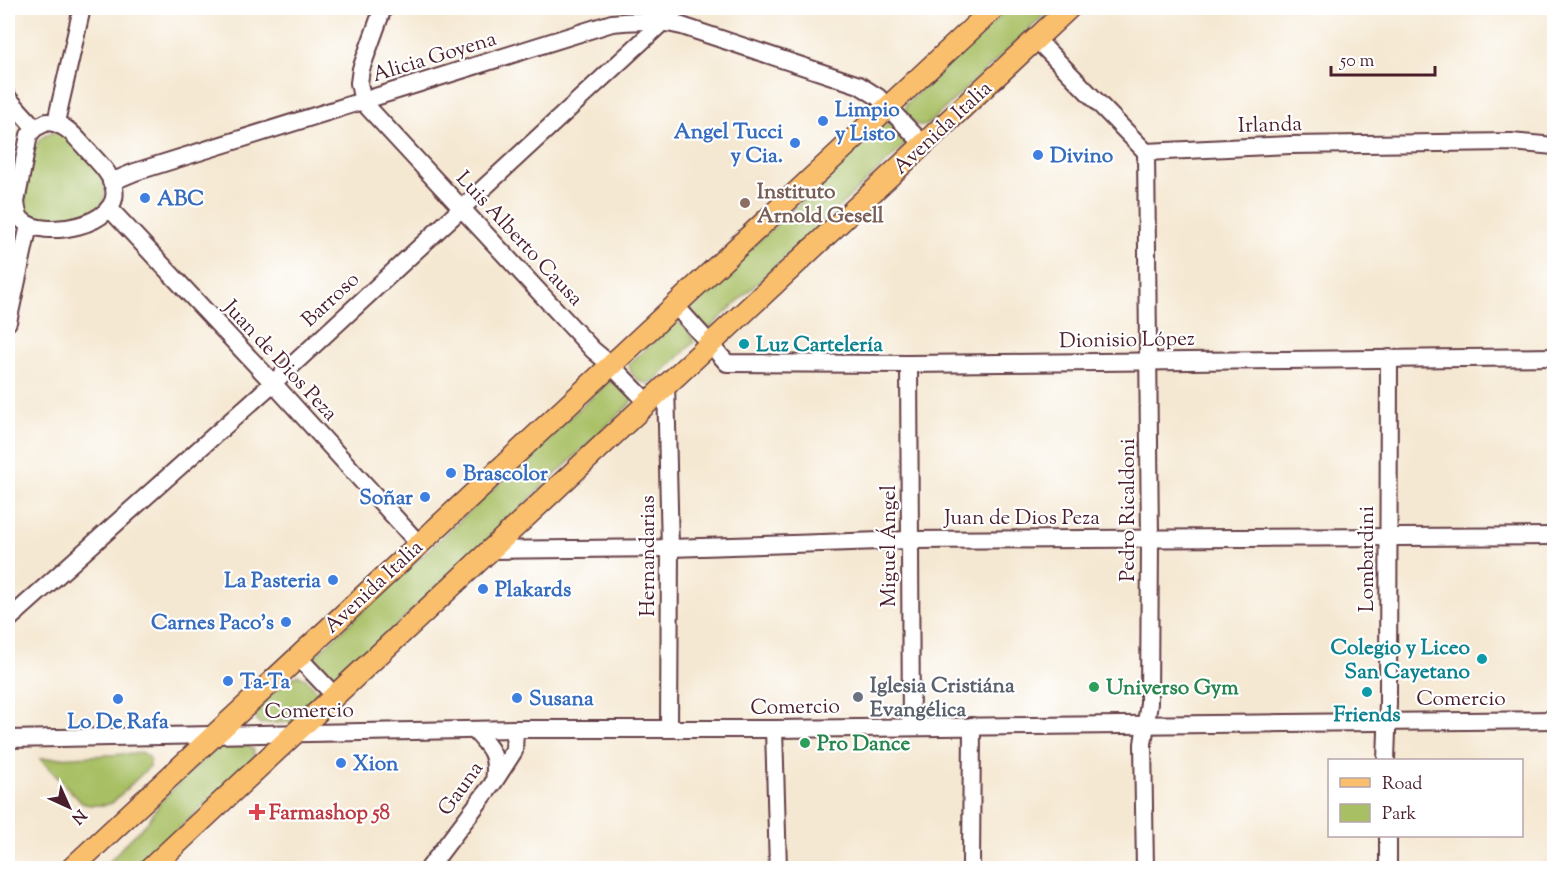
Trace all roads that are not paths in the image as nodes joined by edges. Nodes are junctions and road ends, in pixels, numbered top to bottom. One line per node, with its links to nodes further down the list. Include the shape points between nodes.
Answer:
1 (82, 8): 11 (street)
2 (382, 8): 9 (street, via 361,69)
3 (678, 8): 6 (street, Barroso)
4 (994, 8): 10 (main road, Avenida Italia)
5 (1069, 8): 7 (main road, Avenida Italia)
6 (662, 22): 9 (street, Alicia Goyena, via 612,23); 10 (street, Alicia Goyena, via 859,85); 18 (street, Barroso)
7 (1036, 39): 13 (main road, Avenida Italia); 15 (street)
8 (8, 98): 12 (street)
9 (363, 102): 16 (street, Alicia Goyena); 18 (street, Luis Alberto Causa)
10 (887, 107): 13 (street, Alicia Goyena); 21 (main road, Avenida Italia)
11 (56, 122): 12 (street); 16 (street, via 70,130)
12 (35, 128): 19 (street, via 29,135)
13 (924, 145): 23 (main road, Avenida Italia)
14 (1554, 146): 15 (street, Irlanda, via 1488,142)
15 (1146, 152): 26 (street, Pedro Ricaldoni)
16 (111, 182): 17 (street, via 114,196)
17 (109, 208): 20 (street, via 97,219 63,229); 29 (street, Juan de Dios Peza)
18 (462, 208): 28 (street, Luis Alberto Causa); 29 (street, Barroso)
19 (12, 212): 20 (street)
20 (29, 225): 22 (street)
21 (675, 305): 23 (street); 28 (main road, Avenida Italia)
22 (8, 322)
23 (709, 344): 27 (street, Dionisio López, via 727,363); 30 (main road, Avenida Italia)
24 (1554, 357): 25 (street, Dionisio López)
25 (1389, 358): 26 (street, Dionisio López); 33 (street, Lombardini)
26 (1149, 362): 27 (street, Dionisio López); 34 (street, Pedro Ricaldoni)
27 (909, 364): 35 (street, Miguel Ángel)
28 (611, 365): 31 (street, Luis Alberto Causa); 36 (main road, Avenida Italia)
29 (273, 382): 36 (street, Juan de Dios Peza); 39 (street, Barroso)
30 (666, 384): 31 (main road, Avenida Italia); 37 (street, Hernandarias)
31 (647, 402): 38 (main road, Avenida Italia)
32 (1554, 536): 33 (street, Juan de Dios Peza)
33 (1389, 538): 34 (street, Juan de Dios Peza); 43 (street, Lombardini)
34 (1150, 539): 35 (street, Juan de Dios Peza); 44 (street, Pedro Ricaldoni)
35 (910, 540): 37 (street, Juan de Dios Peza); 46 (street, Miguel Ángel)
36 (418, 543): 40 (main road, Avenida Italia)
37 (670, 548): 38 (street, Juan de Dios Peza); 47 (street, Hernandarias)
38 (489, 550): 41 (main road, Avenida Italia)
39 (8, 620)
40 (298, 657): 41 (street); 52 (main road, Avenida Italia)
41 (334, 695): 51 (main road, Avenida Italia)
42 (1554, 720): 43 (street, Comercio)
43 (1387, 722): 44 (street, Comercio); 54 (street, Lombardini)
44 (1146, 724): 45 (street, Comercio); 64 (street, Pedro Ricaldoni)
45 (972, 726): 46 (street, Comercio); 63 (street)
46 (911, 727): 49 (street, Comercio)
47 (669, 728): 48 (street, Comercio); 49 (street, Comercio)
48 (515, 729): 50 (street, Comercio); 55 (street, Gauna, via 514,751)
49 (774, 729): 62 (street)
50 (474, 730): 51 (street, Comercio); 55 (street, via 493,752)
51 (295, 733): 52 (street, Comercio); 60 (main road, Avenida Italia)
52 (216, 734): 53 (street, Comercio); 56 (main road, Avenida Italia)
53 (8, 739)
54 (1386, 759)
55 (494, 782): 61 (street, Gauna)
56 (161, 784): 58 (main road, Avenida Italia); 59 (main road, via 148,814)
57 (1388, 837): 65 (street)
58 (72, 868)
59 (92, 868)
60 (151, 868)
61 (429, 868)
62 (778, 868)
63 (972, 868)
64 (1145, 868)
65 (1388, 868)

